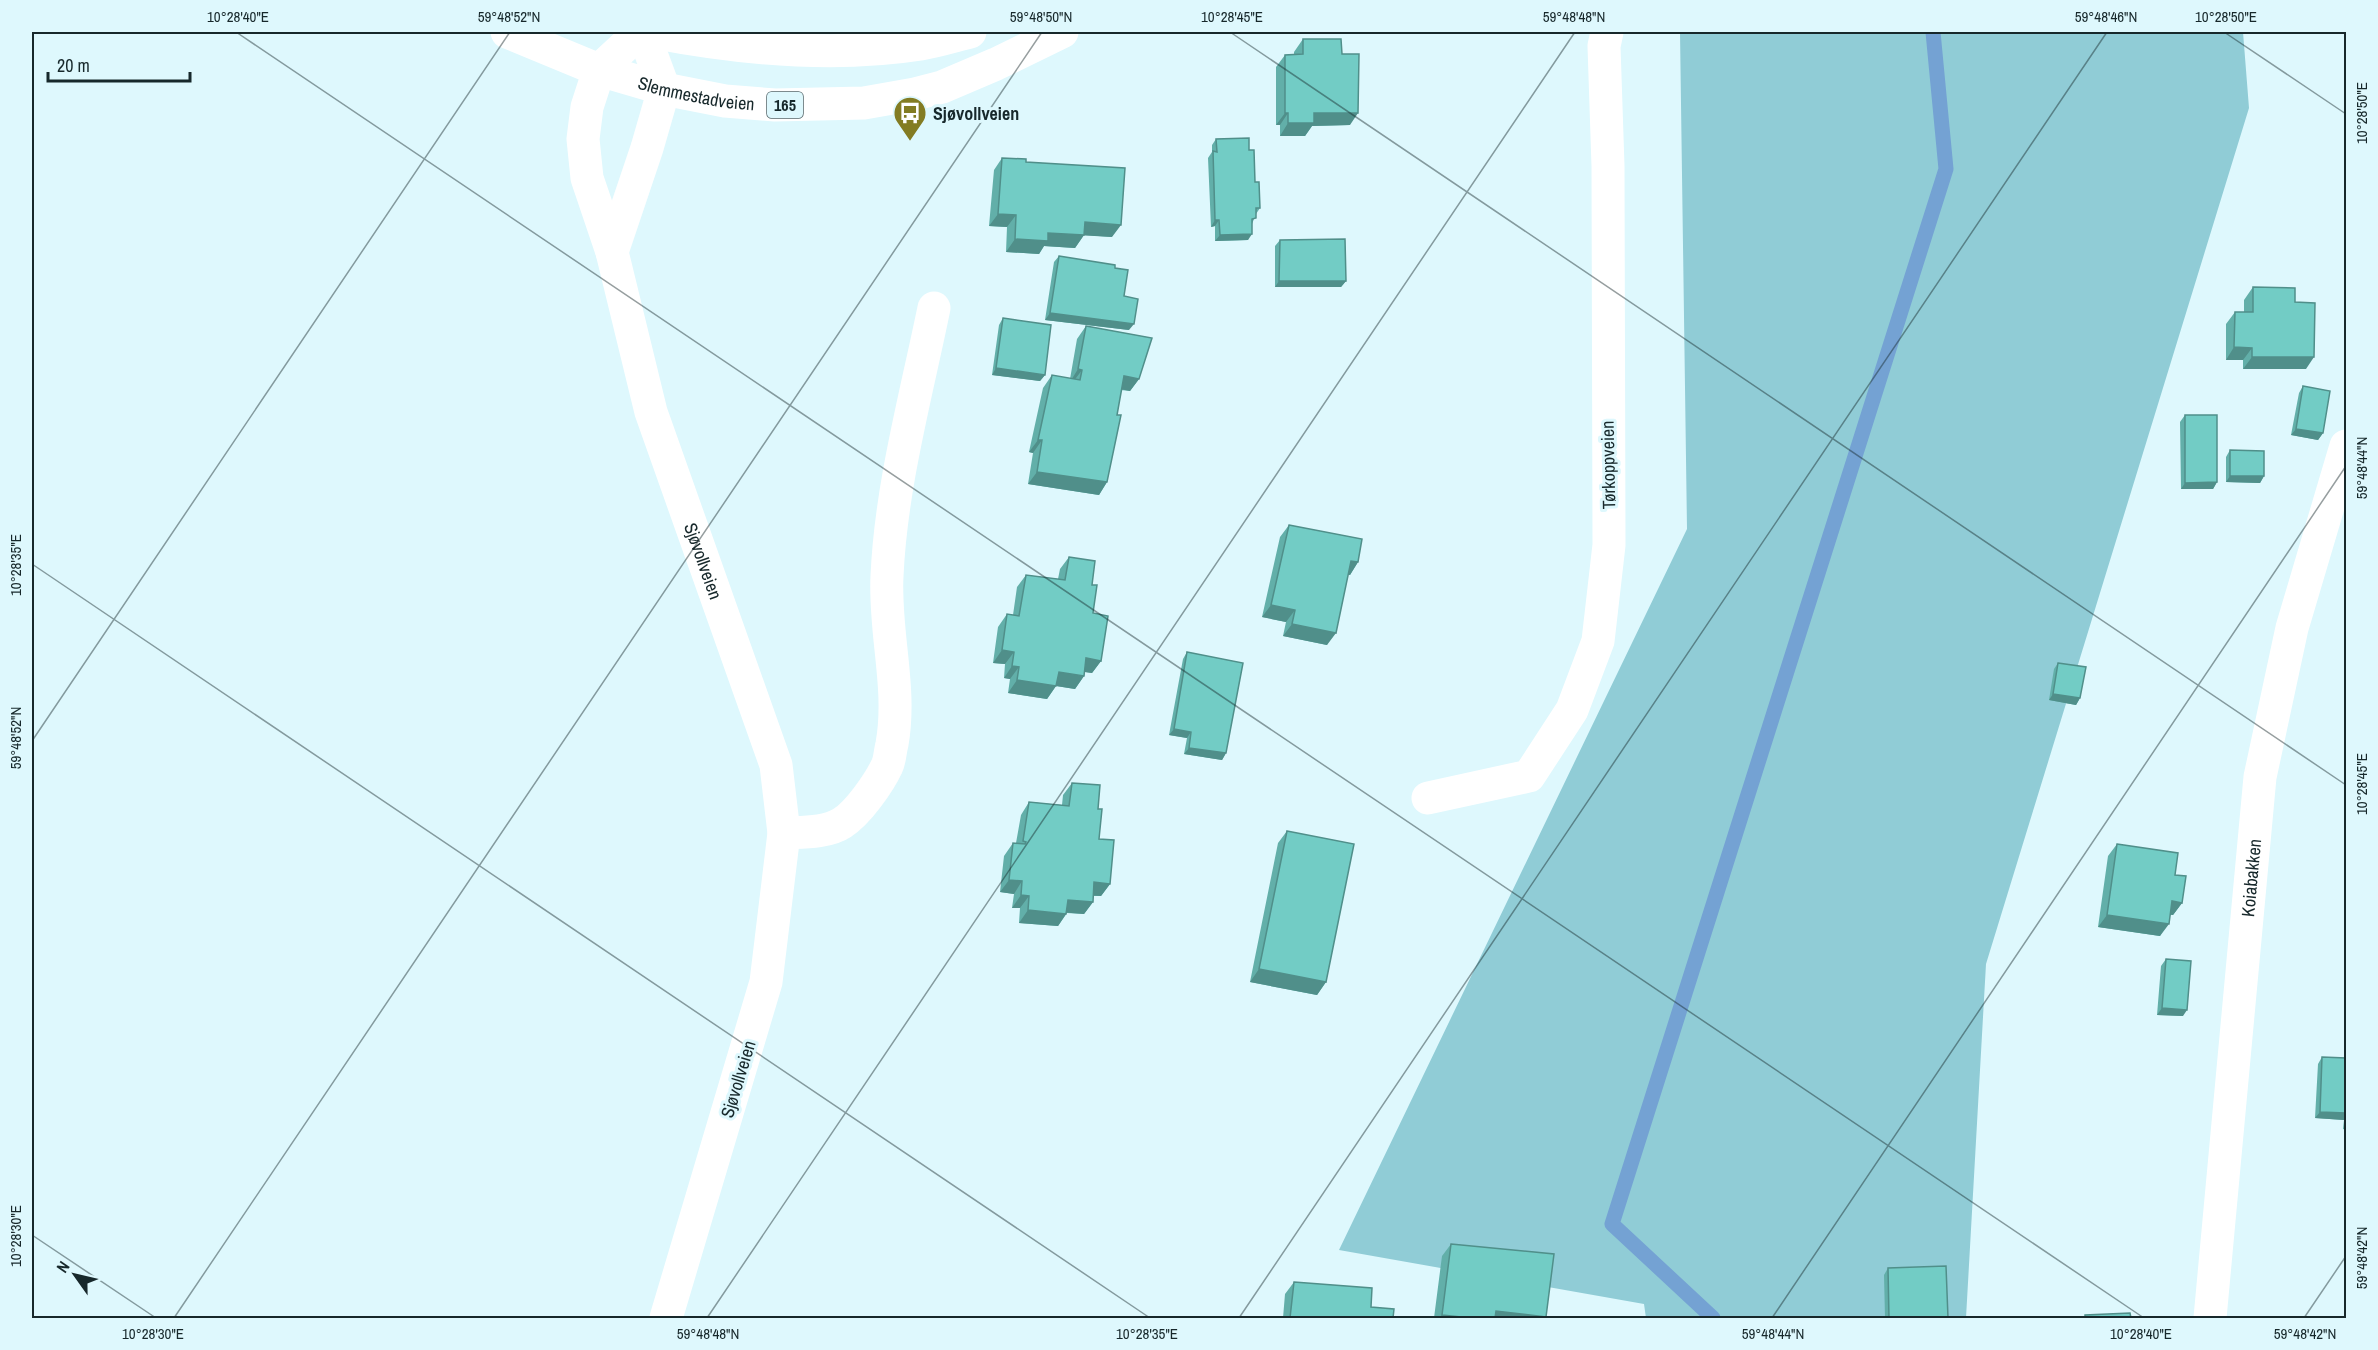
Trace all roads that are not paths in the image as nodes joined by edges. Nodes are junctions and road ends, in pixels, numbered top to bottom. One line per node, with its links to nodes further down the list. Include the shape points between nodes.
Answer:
1 (507, 32): 7 (street, Slemmestadveien / 165)
2 (641, 32): 7 (street, Sjøvollveien); 8 (street, Sjøvollveien)
3 (652, 32): 4 (street, via 717,43 832,51 923,44)
4 (970, 32)
5 (1062, 32): 8 (street, Slemmestadveien / 165, via 942,87 864,104 775,105 725,101)
6 (1607, 32): 12 (street, Tørkoppveien, via 1604,46 1609,545 1598,641 1572,711 1529,776)
7 (599, 70): 8 (street, Slemmestadveien / 165); 9 (street, Sjøvollveien, via 587,107 583,139 587,178)
8 (664, 89): 9 (street)
9 (612, 252): 13 (street, Sjøvollveien, via 651,412 776,765)
10 (934, 308): 13 (street, via 893,504 886,578 895,686 894,734 887,765 863,802 841,824)
11 (2346, 446): 15 (street, Koiabakken, via 2292,628 2260,777)
12 (1428, 798)
13 (784, 833): 14 (street, Sjøvollveien, via 766,982)
14 (666, 1318)
15 (2210, 1318)

